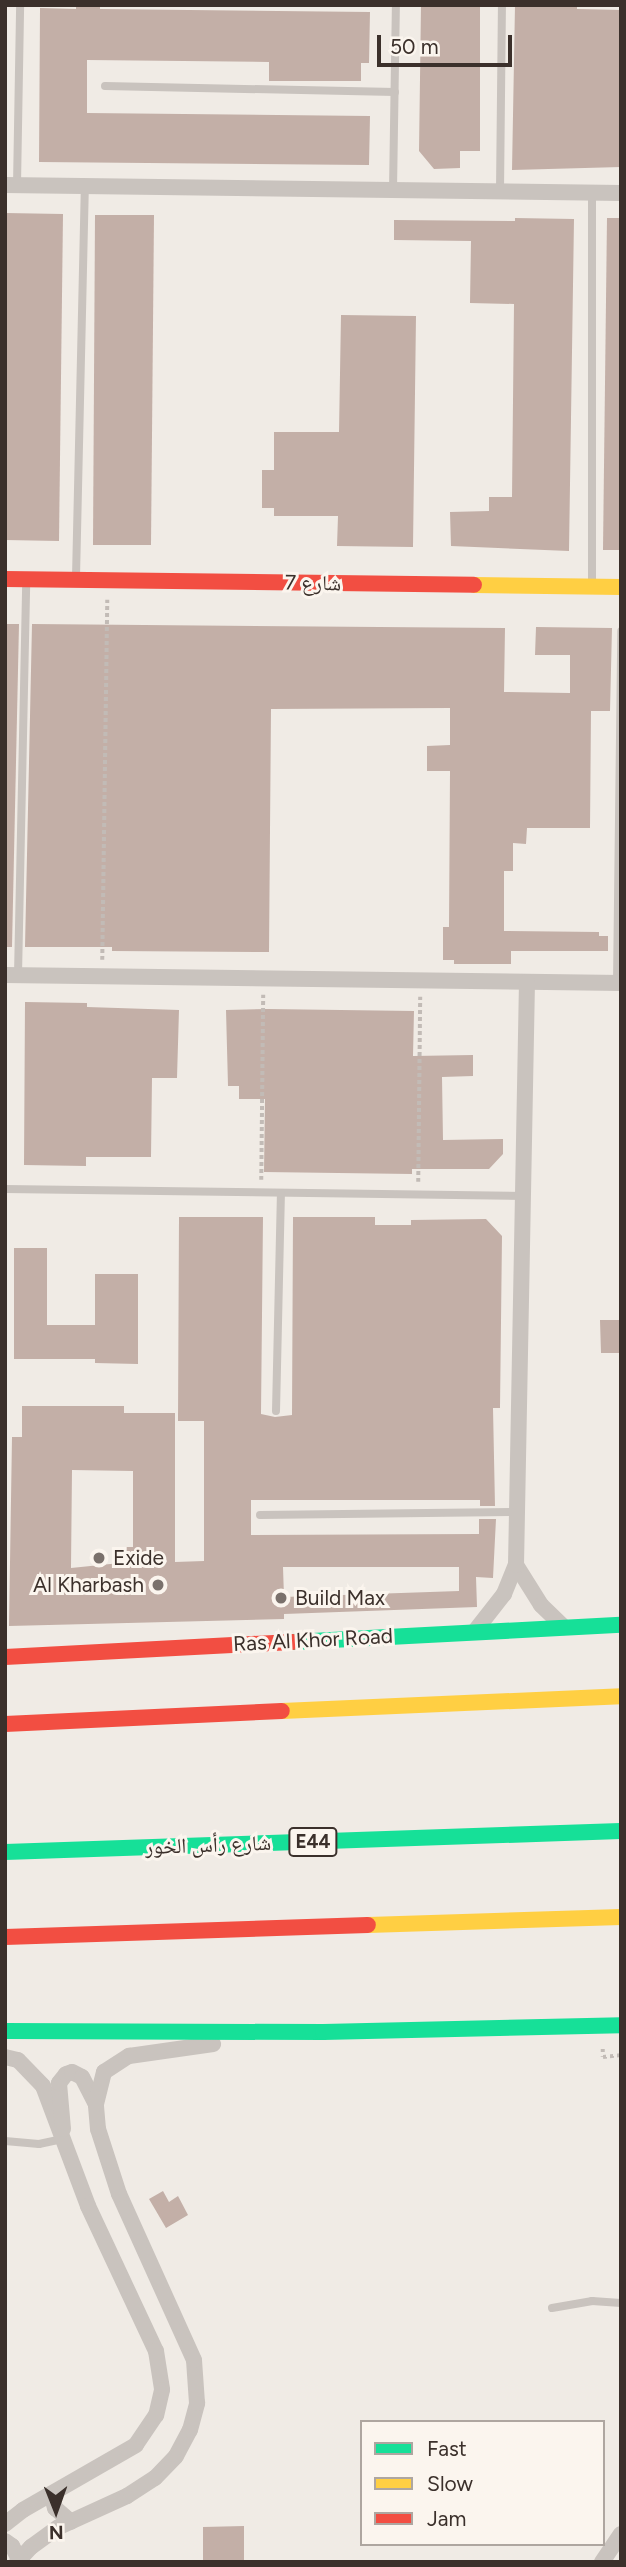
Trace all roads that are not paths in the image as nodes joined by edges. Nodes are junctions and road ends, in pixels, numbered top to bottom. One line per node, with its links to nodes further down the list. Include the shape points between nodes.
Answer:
1 (20, 5): 6 (lane)
2 (396, 5): 5 (lane)
3 (502, 5): 9 (lane)
4 (105, 86): 5 (lane)
5 (395, 92): 8 (lane)
6 (11, 186): 7 (street)
7 (85, 186): 8 (street); 14 (lane)
8 (393, 190): 9 (street)
9 (500, 191): 10 (street)
10 (592, 193): 11 (street); 15 (lane)
11 (621, 193)
12 (5, 579): 13 (main road, شارع 7)
13 (26, 579): 14 (main road, شارع 7); 18 (lane)
14 (76, 580): 15 (main road, شارع 7)
15 (592, 586): 16 (main road, شارع 7)
16 (621, 587)
17 (621, 631): 20 (lane)
18 (11, 975): 19 (street)
19 (527, 982): 20 (street); 23 (street)
20 (619, 983)
21 (5, 1189): 22 (lane)
22 (281, 1193): 23 (lane); 24 (lane)
23 (525, 1196): 25 (street)
24 (276, 1411)
25 (517, 1512): 26 (lane); 27 (street)
26 (260, 1516)
27 (516, 1564): 29 (street, via 541,1605); 30 (street, via 500,1601)
28 (621, 1625): 29 (main road, Ras Al Khor Road)
29 (564, 1627): 30 (main road, Ras Al Khor Road)
30 (475, 1631): 31 (main road, Ras Al Khor Road)
31 (5, 1657)
32 (621, 1696): 33 (main road)
33 (5, 1724)
34 (621, 1831): 35 (main road, شارع رأس الخور / E44)
35 (5, 1852)
36 (621, 1917): 37 (main road)
37 (553, 1920): 38 (main road); 39 (main road)
38 (621, 1933)
39 (5, 1937)
40 (621, 2025): 42 (main road)
41 (5, 2031): 42 (main road)
42 (323, 2032): 44 (street, via 165,2048 129,2056 104,2071)
43 (5, 2057): 45 (street, via 18,2060 43,2086)
44 (96, 2104): 45 (street, via 82,2077 72,2072 62,2077); 50 (street, via 98,2129 119,2194 194,2360 197,2403 184,2444 155,2478)
45 (62, 2139): 46 (lane, via 39,2144); 49 (street, via 156,2351 162,2390 156,2415 136,2445)
46 (5, 2141)
47 (621, 2303): 48 (lane, via 592,2301)
48 (552, 2308)
49 (51, 2494): 50 (street, via 55,2508); 51 (street)
50 (71, 2522): 54 (street, via 44,2536)
51 (5, 2524)
52 (621, 2534): 55 (street)
53 (5, 2541): 54 (street)
54 (18, 2561)
55 (602, 2562)

